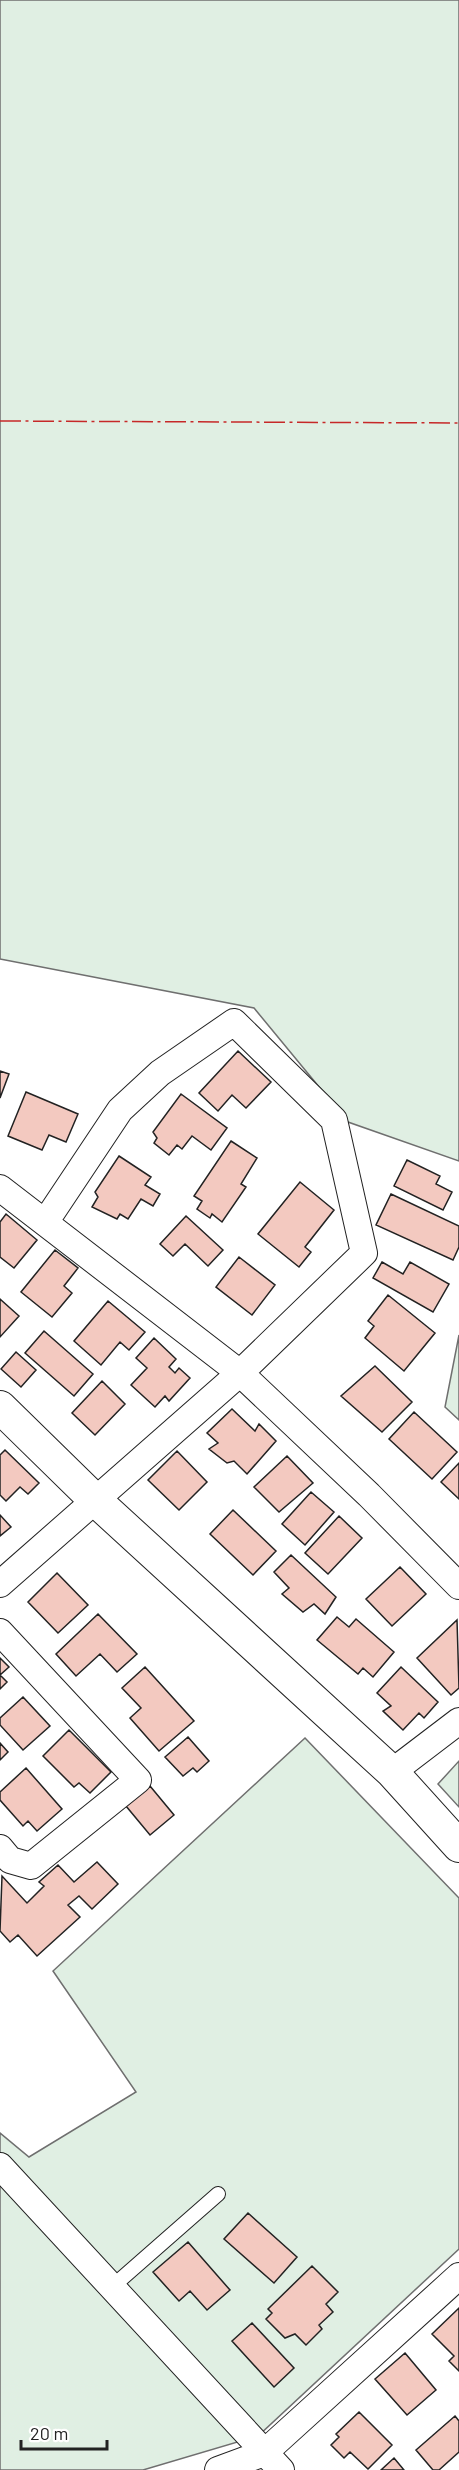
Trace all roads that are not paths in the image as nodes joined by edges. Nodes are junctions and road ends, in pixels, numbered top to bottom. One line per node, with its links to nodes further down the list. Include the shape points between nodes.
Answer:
1 (0, 1188): 2 (street)
2 (46, 1221): 3 (street); 3 (street, via 120,1110 160,1072 234,1022 334,1120 364,1252)
3 (240, 1373): 5 (street); 7 (street)
4 (0, 1407): 5 (street)
5 (94, 1499): 6 (street); 10 (street)
6 (0, 1584)
7 (459, 1586)
8 (0, 1632): 12 (street, via 138,1780 31,1866 10,1860)
9 (459, 1721): 10 (street)
10 (392, 1772): 11 (street)
11 (459, 1846)
12 (0, 1848)
13 (0, 2166): 16 (street)
14 (218, 2194): 16 (lane)
15 (459, 2276): 17 (street)
16 (112, 2287): 17 (street)
17 (272, 2462): 18 (street)
18 (218, 2470)

